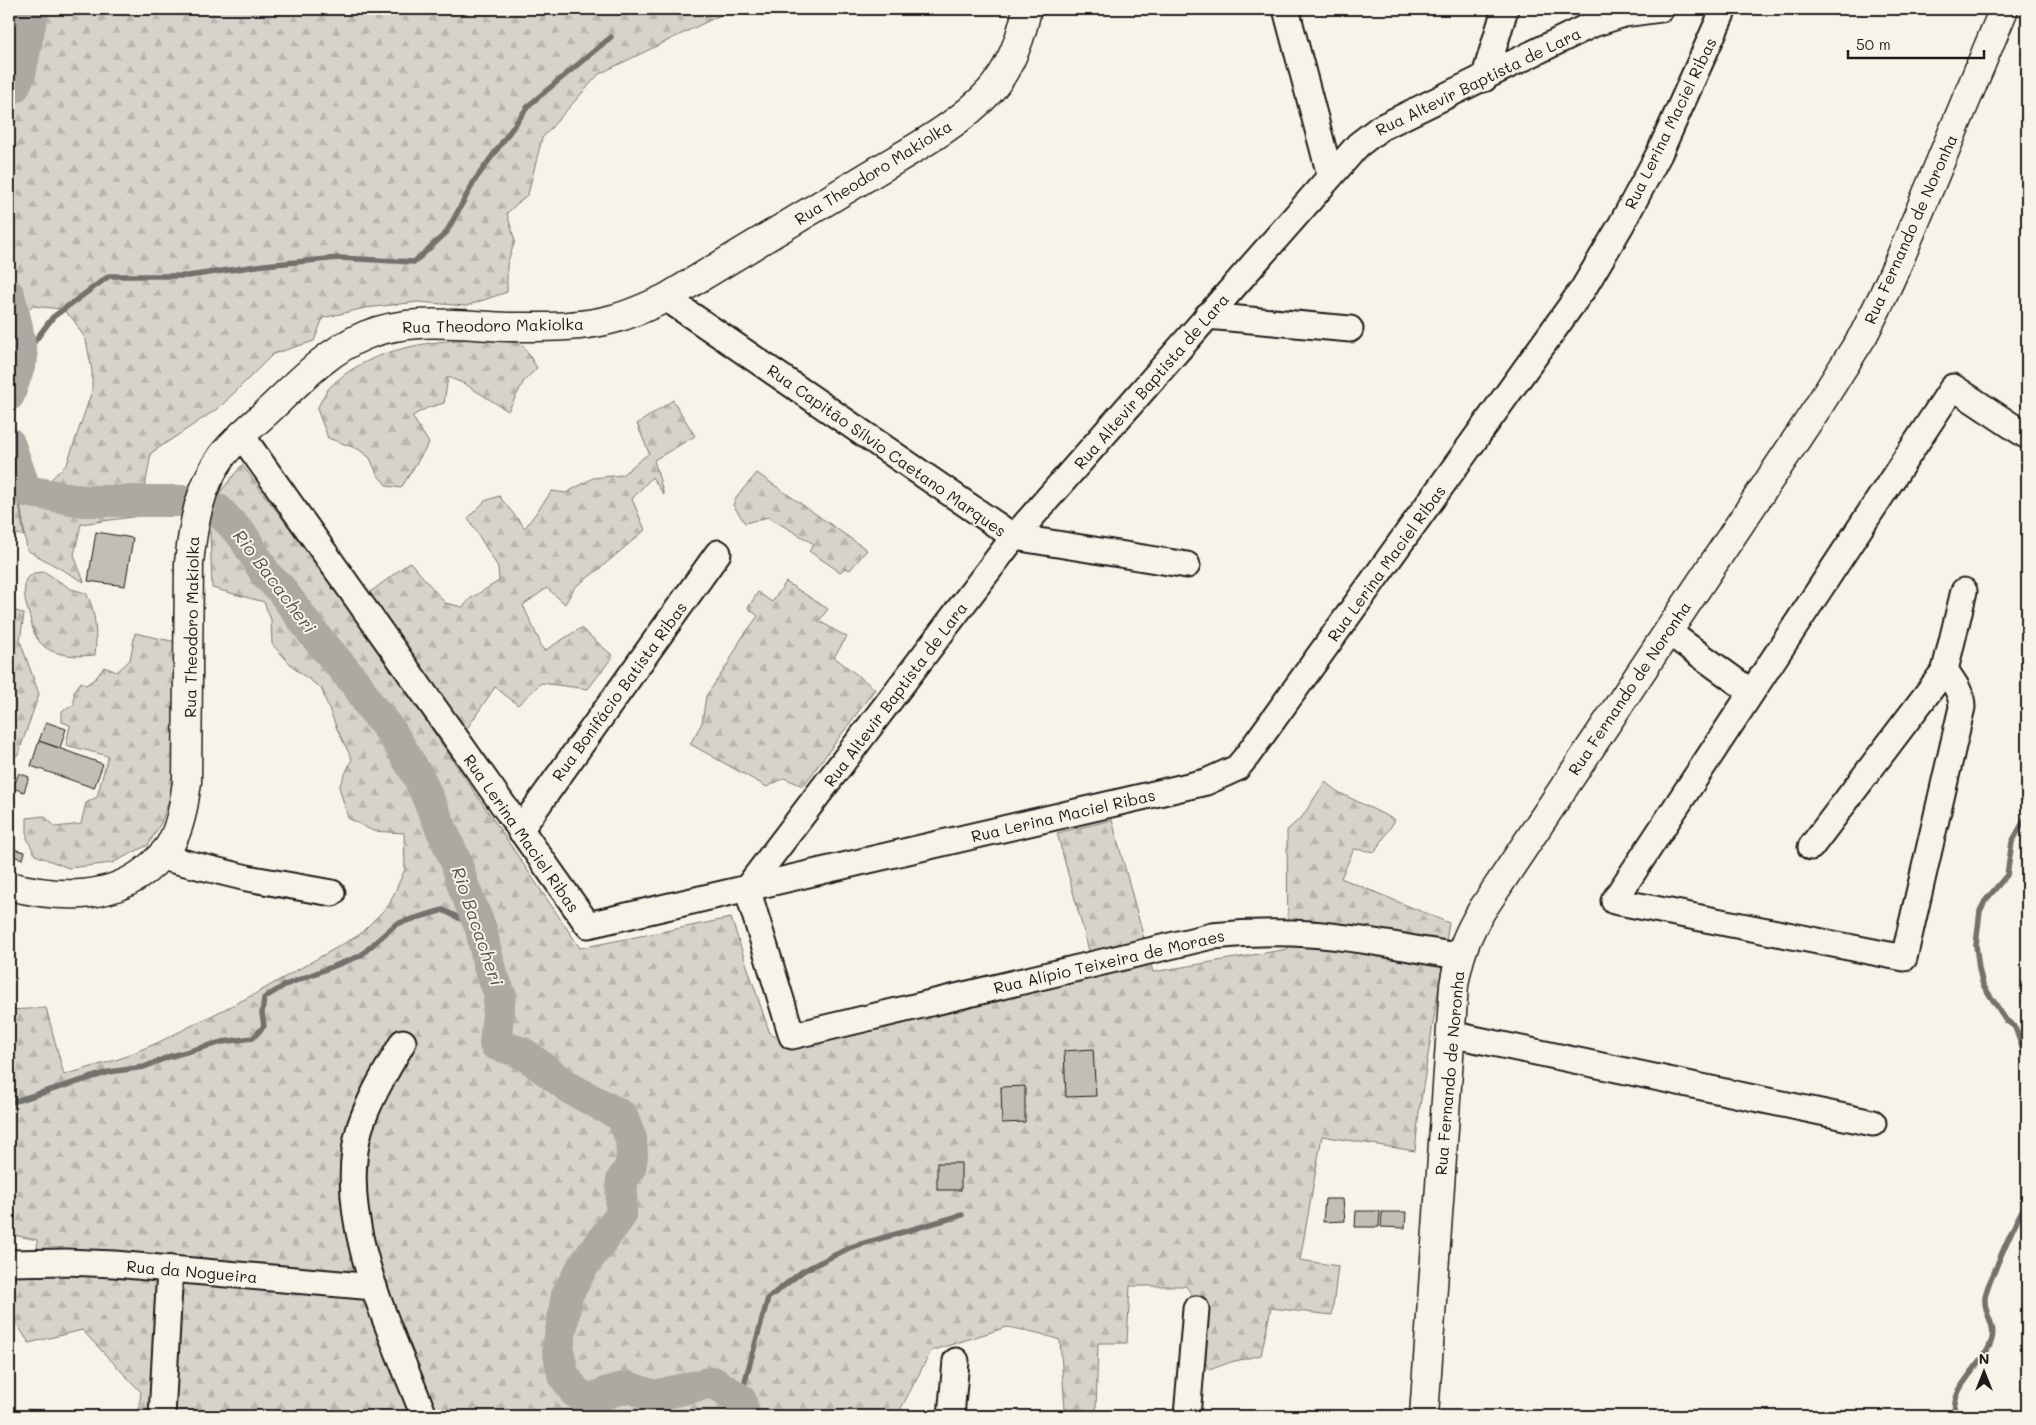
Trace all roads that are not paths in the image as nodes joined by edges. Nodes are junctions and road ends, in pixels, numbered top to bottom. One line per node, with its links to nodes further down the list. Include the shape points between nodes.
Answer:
1 (1027, 9): 9 (main road, Rua Theodoro Makiolka, via 1017,47 1006,69 972,109 917,147)
2 (1286, 9): 8 (street)
3 (1505, 9): 7 (street)
4 (1661, 9): 7 (street, Rua Altevir Baptista de Lara, via 1608,18)
5 (1724, 9): 25 (street, Rua Lerina Maciel Ribas, via 1659,154 1583,289 1237,768 1206,782)
6 (2004, 9): 18 (main road, Rua Fernando de Noronha, via 1902,256 1864,334)
7 (1484, 79): 8 (street, Rua Altevir Baptista de Lara, via 1368,136)
8 (1330, 174): 10 (street, Rua Altevir Baptista de Lara)
9 (666, 298): 12 (main road, Rua Theodoro Makiolka, via 614,319 587,324 550,327 409,325 366,335 324,359); 14 (street, Rua Capitão Sílvio Caetano Marques)
10 (1207, 316): 11 (street); 14 (street, Rua Altevir Baptista de Lara)
11 (1350, 329)
12 (242, 436): 21 (street, Rua Lerina Maciel Ribas); 23 (main road, Rua Theodoro Makiolka, via 222,456 209,477 195,520 189,563 187,782 176,832)
13 (2027, 436): 20 (street, via 1952,386)
14 (1014, 537): 16 (street, Rua Capitão Sílvio Caetano Marques); 25 (street, Rua Altevir Baptista de Lara)
15 (718, 553): 21 (street, Rua Bonifácio Batista Ribas)
16 (1187, 565)
17 (1964, 591): 19 (street)
18 (1671, 625): 20 (street); 27 (main road, Rua Fernando de Noronha, via 1482,910)
19 (1945, 670): 20 (street, via 1959,690 1962,707 1904,958 1614,901); 22 (street)
20 (1756, 686)
21 (520, 830): 25 (street, Rua Lerina Maciel Ribas, via 588,925)
22 (1811, 847)
23 (161, 857): 24 (main road, Rua Theodoro Makiolka, via 131,881 109,890 66,895); 26 (street, via 246,878)
24 (9, 886)
25 (747, 888): 27 (street, Rua Alípio Teixeira de Moraes, via 792,1036 1212,936 1252,932 1294,933)
26 (332, 893)
27 (1459, 956): 28 (main road, Rua Fernando de Noronha)
28 (1450, 1034): 30 (street); 40 (main road, Rua Fernando de Noronha)
29 (403, 1042): 33 (street, via 367,1108 354,1157 357,1226)
30 (1873, 1123)
31 (9, 1264): 32 (street, Rua da Nogueira, via 66,1262)
32 (170, 1269): 33 (street, Rua da Nogueira); 36 (street)
33 (374, 1287): 37 (street)
34 (1196, 1309): 39 (street)
35 (956, 1361): 38 (street)
36 (162, 1416)
37 (424, 1416)
38 (951, 1416)
39 (1188, 1416)
40 (1424, 1416)

